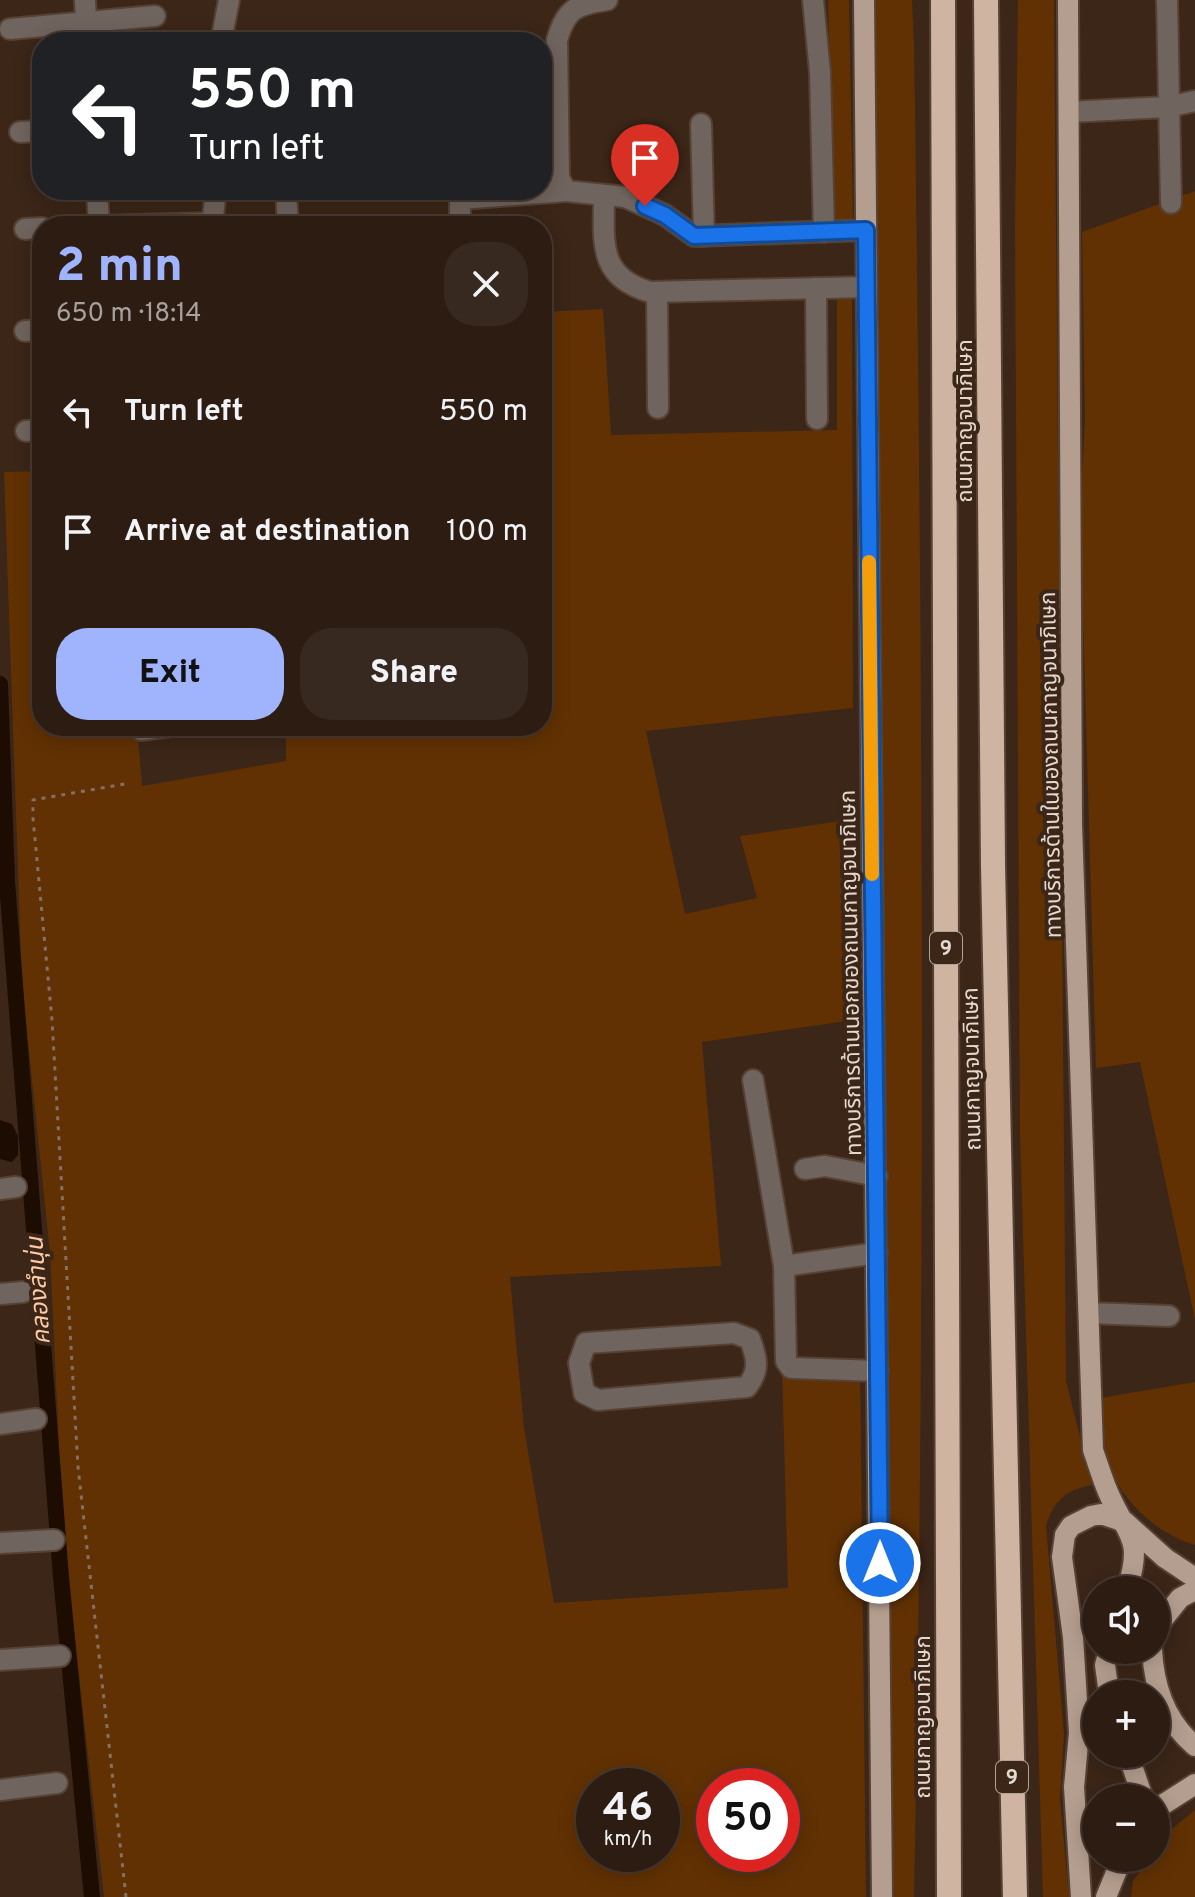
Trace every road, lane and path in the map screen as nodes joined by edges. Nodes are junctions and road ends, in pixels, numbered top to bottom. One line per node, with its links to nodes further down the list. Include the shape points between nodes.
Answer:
1 (85, 0): 13 (street)
2 (229, 0): 15 (street)
3 (607, 0): 16 (street, via 581,4 563,19)
4 (813, 0): 29 (street)
5 (864, 0): 28 (main road, ทางบริการด้านนอกของถนนกาญจนาภิเษก)
6 (943, 0): 71 (highway, ถนนกาญจนาภิเษก / 9)
7 (986, 0): 72 (highway, ถนนกาญจนาภิเษก / 9, via 993,865)
8 (1068, 0): 19 (main road, ทางบริการด้านในของถนนกาญจนาภิเษก)
9 (1167, 0): 18 (street)
10 (155, 16): 14 (street)
11 (10, 29): 12 (street)
12 (67, 32)
13 (86, 32)
14 (90, 32)
15 (223, 32)
16 (552, 81)
17 (1195, 101): 18 (street)
18 (1167, 107): 19 (street); 27 (street)
19 (1069, 112): 44 (main road, ทางบริการด้านในของถนนกาญจนาภิเษก, via 1072,824)
20 (701, 124): 30 (street)
21 (32, 131): 22 (street)
22 (20, 132)
23 (552, 155): 24 (street)
24 (566, 191): 25 (street); 26 (street)
25 (552, 192)
26 (604, 195): 30 (street, via 625,197 665,215 694,236); 33 (street, via 604,249 611,268 627,285)
27 (1171, 203)
28 (866, 230): 29 (street); 31 (main road, ทางบริการด้านนอกของถนนกาญจนาภิเษก)
29 (824, 232): 30 (street)
30 (704, 236)
31 (867, 287): 32 (street); 39 (main road, ทางบริการด้านนอกของถนนกาญจนาภิเษก)
32 (816, 288): 33 (street); 35 (street)
33 (657, 292): 34 (street)
34 (658, 408)
35 (817, 419)
36 (130, 783): 69 (path, via 33,800 52,1020 78,1467)
37 (753, 1080): 41 (street)
38 (805, 1169): 39 (street, via 825,1166)
39 (877, 1176): 40 (main road, ทางบริการด้านนอกของถนนกาญจนาภิเษก)
40 (877, 1253): 41 (street); 48 (main road, ทางบริการด้านนอกของถนนกาญจนาภิเษก)
41 (784, 1266): 46 (street)
42 (23, 1292): 43 (street)
43 (0, 1294)
44 (1089, 1313): 45 (street); 51 (main road, ทางบริการด้านในของถนนกาญจนาภิเษก, via 1093,1450)
45 (1169, 1316)
46 (786, 1357): 47 (street); 48 (street, via 791,1368)
47 (757, 1359): 47 (street, via 756,1376 747,1387 598,1400 584,1393 579,1363 586,1343 734,1333 750,1339)
48 (878, 1371): 70 (main road, ทางบริการด้านนอกของถนนกาญจนาภิเษก)
49 (36, 1419): 50 (street)
50 (0, 1424)
51 (1125, 1522): 54 (main road, ทางบริการด้านในของถนนกาญจนาภิเษก, via 1135,1547); 55 (main road); 66 (main road, via 1091,1516 1071,1526 1063,1543 1079,1733)
52 (54, 1540): 53 (street)
53 (0, 1543)
54 (1130, 1576)
55 (1195, 1578)
56 (1195, 1590): 57 (main road)
57 (1170, 1608)
58 (60, 1656): 59 (street)
59 (0, 1660)
60 (1155, 1664): 61 (main road, via 1171,1720)
61 (1195, 1746)
62 (57, 1783): 64 (street)
63 (1195, 1784): 65 (main road)
64 (0, 1790)
65 (1170, 1800)
66 (1076, 1827): 67 (main road); 73 (main road)
67 (1082, 1832)
68 (1116, 1872): 74 (main road)
69 (126, 1897)
70 (882, 1897)
71 (949, 1897)
72 (1015, 1897)
73 (1081, 1897)
74 (1106, 1897)

